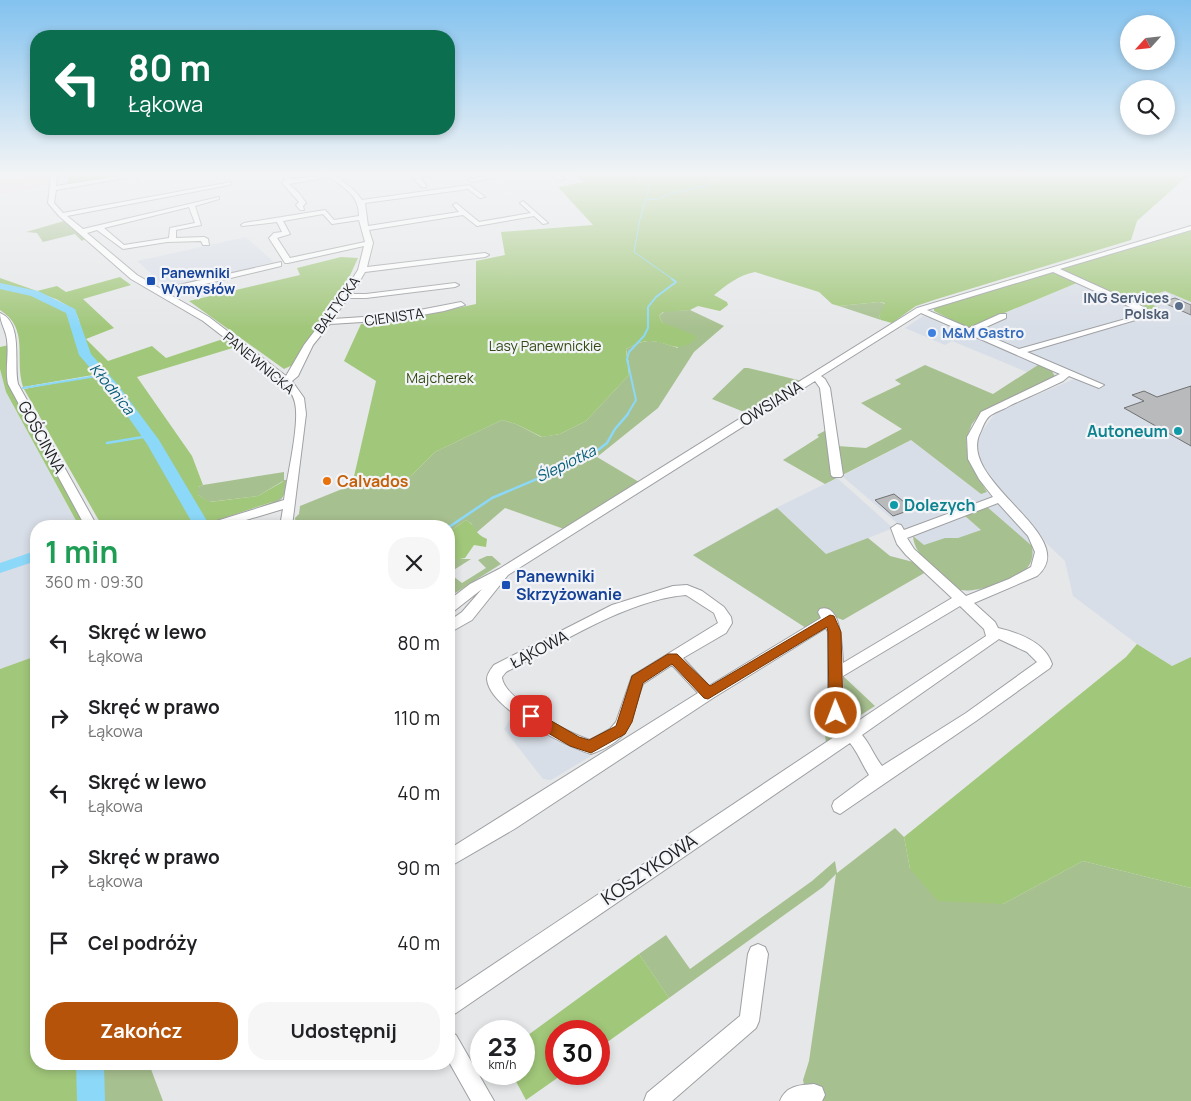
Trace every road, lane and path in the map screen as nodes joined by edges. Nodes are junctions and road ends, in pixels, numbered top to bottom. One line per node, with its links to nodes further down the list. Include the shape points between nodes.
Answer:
1 (74, 226): 8 (street, PANEWNICKA)
2 (186, 226): 9 (street, via 172,229)
3 (282, 226): 11 (street, via 286,234 273,238 287,259)
4 (381, 226): 7 (street)
5 (98, 227): 8 (street); 12 (street)
6 (1191, 228): 16 (street, OWSIANA)
7 (365, 229): 11 (street)
8 (81, 232): 21 (street, PANEWNICKA, via 134,277)
9 (173, 240): 10 (street, via 204,239); 12 (street)
10 (206, 243)
11 (369, 243): 17 (street, BAŁTYCKA)
12 (123, 247): 13 (street)
13 (132, 254)
14 (485, 255): 17 (street)
15 (278, 264): 21 (street)
16 (1053, 269): 19 (street); 24 (street, OWSIANA)
17 (362, 270): 22 (street, BAŁTYCKA)
18 (455, 285): 22 (street)
19 (1088, 285): 20 (street); 29 (street, via 1143,310 1145,316)
20 (1072, 290)
21 (159, 292): 32 (street, PANEWNICKA, via 206,319)
22 (346, 296): 27 (street, BAŁTYCKA)
23 (461, 305): 27 (street, CIENISTA, via 378,320)
24 (920, 310): 28 (street); 31 (street, OWSIANA)
25 (0, 316): 37 (street, GOŚCINNA, via 12,335 13,384)
26 (1003, 316): 28 (street)
27 (327, 321): 32 (street, BAŁTYCKA, via 309,345 294,376)
28 (970, 331): 29 (street)
29 (1018, 352): 30 (street)
30 (1065, 373): 33 (street); 35 (street, via 1060,379 985,414 977,423 973,433 972,458)
31 (814, 376): 34 (street, via 826,388); 40 (street, OWSIANA, via 504,572)
32 (282, 378): 36 (street, PANEWNICKA, via 297,393 302,410)
33 (1100, 385)
34 (837, 475)
35 (1000, 498): 41 (street, via 1034,535 1040,552 1039,563 1027,576); 41 (street, via 899,532 910,552)
36 (288, 503): 38 (street); 39 (street, PANEWNICKA)
37 (88, 520)
38 (234, 520)
39 (287, 520)
40 (484, 588): 42 (street, OWSIANA, via 464,594); 43 (street, OWSIANA)
41 (962, 600): 46 (street); 48 (street, via 843,670)
42 (455, 602)
43 (464, 619): 44 (street, OWSIANA); 45 (street)
44 (455, 624)
45 (455, 630)
46 (994, 632): 50 (street, KOSZYKOWA, via 993,638); 51 (street, via 1028,646 1045,664)
47 (673, 657): 47 (street, ŁĄKOWA, via 725,624 719,610 687,590 673,591 617,608 501,668 494,679 498,689 516,707 575,742 591,747 620,730 637,680); 49 (street)
48 (836, 670): 49 (street, via 835,632 827,616); 50 (street, via 836,713)
49 (708, 694): 53 (street)
50 (850, 734): 51 (street, via 862,746); 55 (street, KOSZYKOWA)
51 (880, 776): 52 (street)
52 (840, 806)
53 (455, 856)
54 (758, 954): 59 (street, via 749,1022)
55 (455, 1002)
56 (455, 1052): 58 (street)
57 (814, 1095): 60 (street, via 798,1096)
58 (483, 1101)
59 (654, 1101)
60 (791, 1101)

